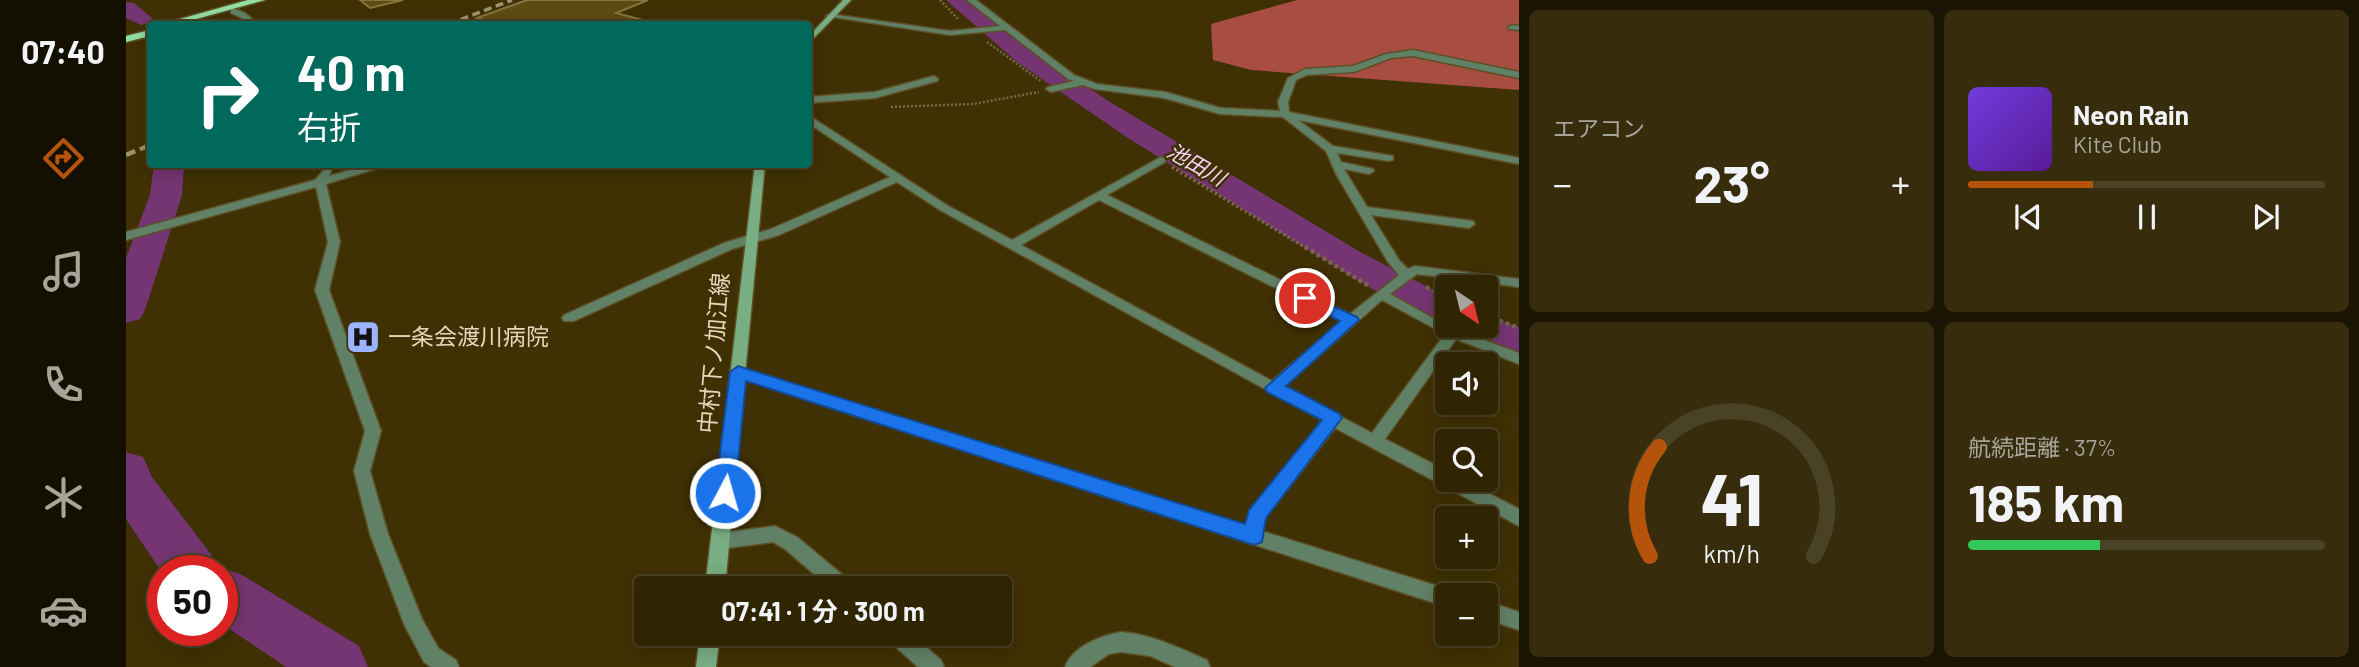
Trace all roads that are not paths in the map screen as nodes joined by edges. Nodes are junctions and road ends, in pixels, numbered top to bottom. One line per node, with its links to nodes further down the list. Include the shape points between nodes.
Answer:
1 (260, 0): 7 (highway)
2 (277, 0): 5 (highway)
3 (846, 0): 6 (main road)
4 (971, 0): 10 (street)
5 (234, 11): 8 (highway); 9 (street)
6 (830, 16): 10 (street, via 950,33); 13 (main road)
7 (179, 21)
8 (196, 21)
9 (250, 21)
10 (1004, 28): 16 (street)
11 (147, 32): 12 (highway)
12 (126, 37)
13 (812, 37)
14 (1519, 75): 19 (street, via 1426,55 1396,54 1354,69 1296,75 1283,102)
15 (934, 79): 18 (street, via 875,95)
16 (1083, 82): 17 (street); 19 (street, via 1165,95 1220,111)
17 (1051, 89)
18 (812, 100)
19 (1284, 114): 21 (street); 24 (street)
20 (812, 121): 30 (street)
21 (1330, 149): 22 (street); 25 (street)
22 (1389, 158)
23 (1161, 160): 32 (street)
24 (1519, 161)
25 (1338, 165): 29 (street); 33 (street)
26 (328, 168): 31 (street)
27 (370, 168): 31 (street)
28 (759, 168): 36 (main road, 中村下ノ加江線)
29 (1368, 171)
30 (897, 178): 36 (street); 37 (street)
31 (320, 181): 35 (street); 64 (street, via 334,242 322,290 373,431 362,471 379,534 414,624 431,655)
32 (1098, 195): 37 (street); 42 (street)
33 (1363, 210): 34 (street); 38 (street)
34 (1469, 224)
35 (126, 236)
36 (750, 239): 41 (street); 47 (main road, 中村下ノ加江線)
37 (1014, 244): 48 (street)
38 (1407, 276): 39 (street, via 1415,270); 40 (street)
39 (1519, 284)
40 (1381, 294): 42 (street); 43 (street)
41 (569, 318)
42 (1351, 320): 48 (street)
43 (1435, 323)
44 (1449, 338): 50 (street)
45 (1466, 338): 46 (street)
46 (1519, 359)
47 (738, 372): 54 (street); 55 (main road, 中村下ノ加江線)
48 (1273, 388): 49 (street)
49 (1334, 418): 50 (street); 54 (street, via 1256,516)
50 (1376, 440): 51 (street)
51 (1435, 472)
52 (1472, 492): 53 (street)
53 (1519, 518)
54 (1254, 536): 58 (street)
55 (720, 541): 56 (main road, 中村下ノ加江線); 57 (street, via 775,534)
56 (716, 576)
57 (830, 576)
58 (1435, 594)
59 (1498, 614): 60 (street)
60 (1519, 621)
61 (710, 646): 63 (main road)
62 (910, 646): 65 (street)
63 (710, 665)
64 (449, 667)
65 (934, 667)
66 (1075, 667): 67 (street, via 1101,645 1126,639)
67 (1200, 667)

